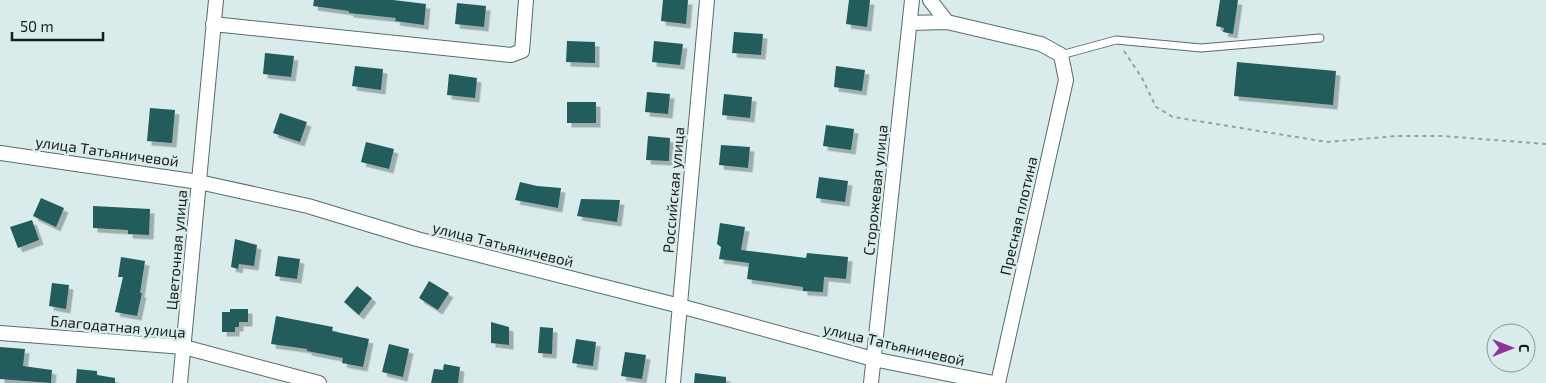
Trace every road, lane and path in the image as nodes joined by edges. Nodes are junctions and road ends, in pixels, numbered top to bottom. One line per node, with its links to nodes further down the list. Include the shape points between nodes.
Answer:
1 (216, 0): 8 (street, Цветочная улица)
2 (526, 0): 8 (street, via 522,51 511,55)
3 (706, 0): 15 (street, Российская улица)
4 (912, 0): 7 (street, Сторожевая улица)
5 (930, 0): 6 (street)
6 (947, 22): 7 (street); 11 (street, via 1042,44)
7 (910, 23): 18 (street, Сторожевая улица)
8 (214, 24): 14 (street, Цветочная улица)
9 (1320, 38): 10 (lane, via 1201,48)
10 (1116, 40): 11 (lane); 12 (path, via 1142,78 1156,107 1173,118 1327,142 1442,136)
11 (1061, 55): 23 (street, Пресная плотина, via 1066,80)
12 (1546, 144)
13 (0, 153): 14 (street, улица Татьяничевой)
14 (200, 182): 15 (street, улица Татьяничевой, via 308,206 417,240); 17 (street, Цветочная улица)
15 (680, 306): 18 (street, улица Татьяничевой); 21 (street, Российская улица)
16 (0, 333): 17 (street, Благодатная улица)
17 (184, 347): 19 (street, Цветочная улица); 20 (street, Благодатная улица)
18 (873, 359): 22 (street, Сторожевая улица); 23 (street, улица Татьяничевой)
19 (180, 383)
20 (319, 383)
21 (672, 383)
22 (871, 383)
23 (996, 383)

